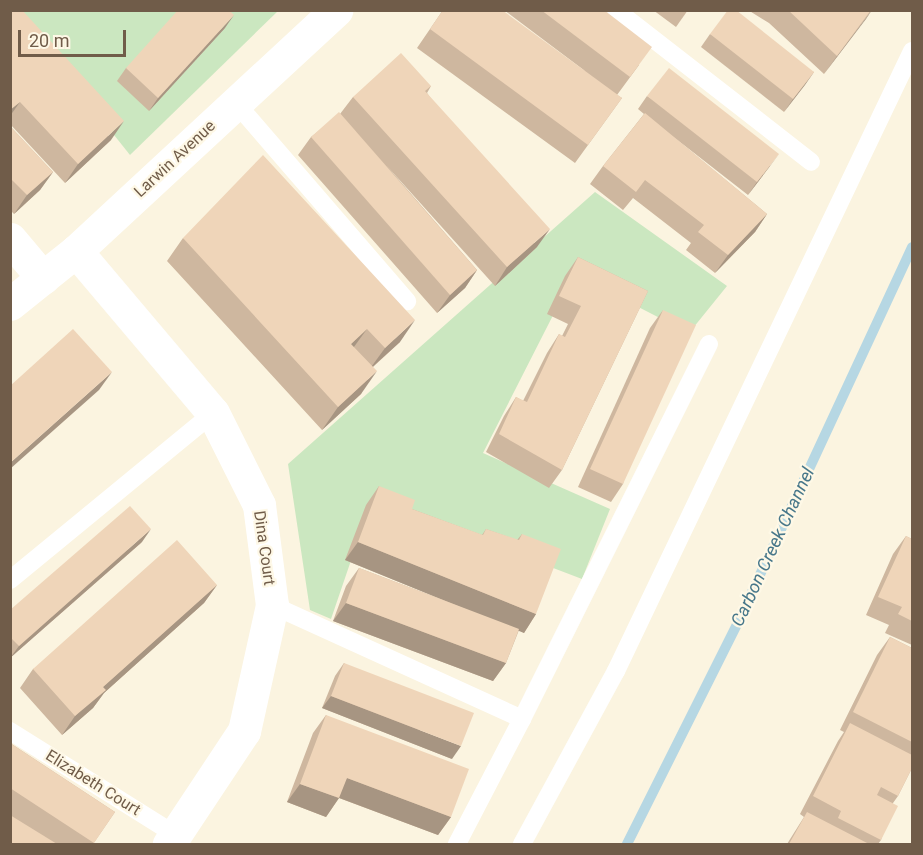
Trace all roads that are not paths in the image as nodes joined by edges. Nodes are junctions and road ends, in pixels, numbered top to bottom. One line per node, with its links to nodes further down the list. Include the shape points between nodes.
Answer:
1 (336, 10): 4 (street, Larwin Avenue)
2 (616, 10): 5 (lane)
3 (912, 51): 19 (lane, via 616,671)
4 (236, 103): 7 (street, Larwin Avenue); 9 (lane)
5 (811, 162)
6 (10, 239): 8 (street)
7 (76, 250): 8 (street, Larwin Avenue); 12 (street, Dina Court)
8 (43, 278): 10 (street, Larwin Avenue)
9 (407, 301)
10 (10, 304)
11 (709, 344): 15 (lane)
12 (213, 413): 13 (lane); 14 (street, Dina Court, via 259,505)
13 (10, 580)
14 (272, 605): 15 (lane); 17 (street, Dina Court, via 244,731)
15 (522, 719): 18 (lane)
16 (10, 731): 17 (lane, Elizabeth Court)
17 (173, 840)
18 (457, 844)
19 (522, 844)

